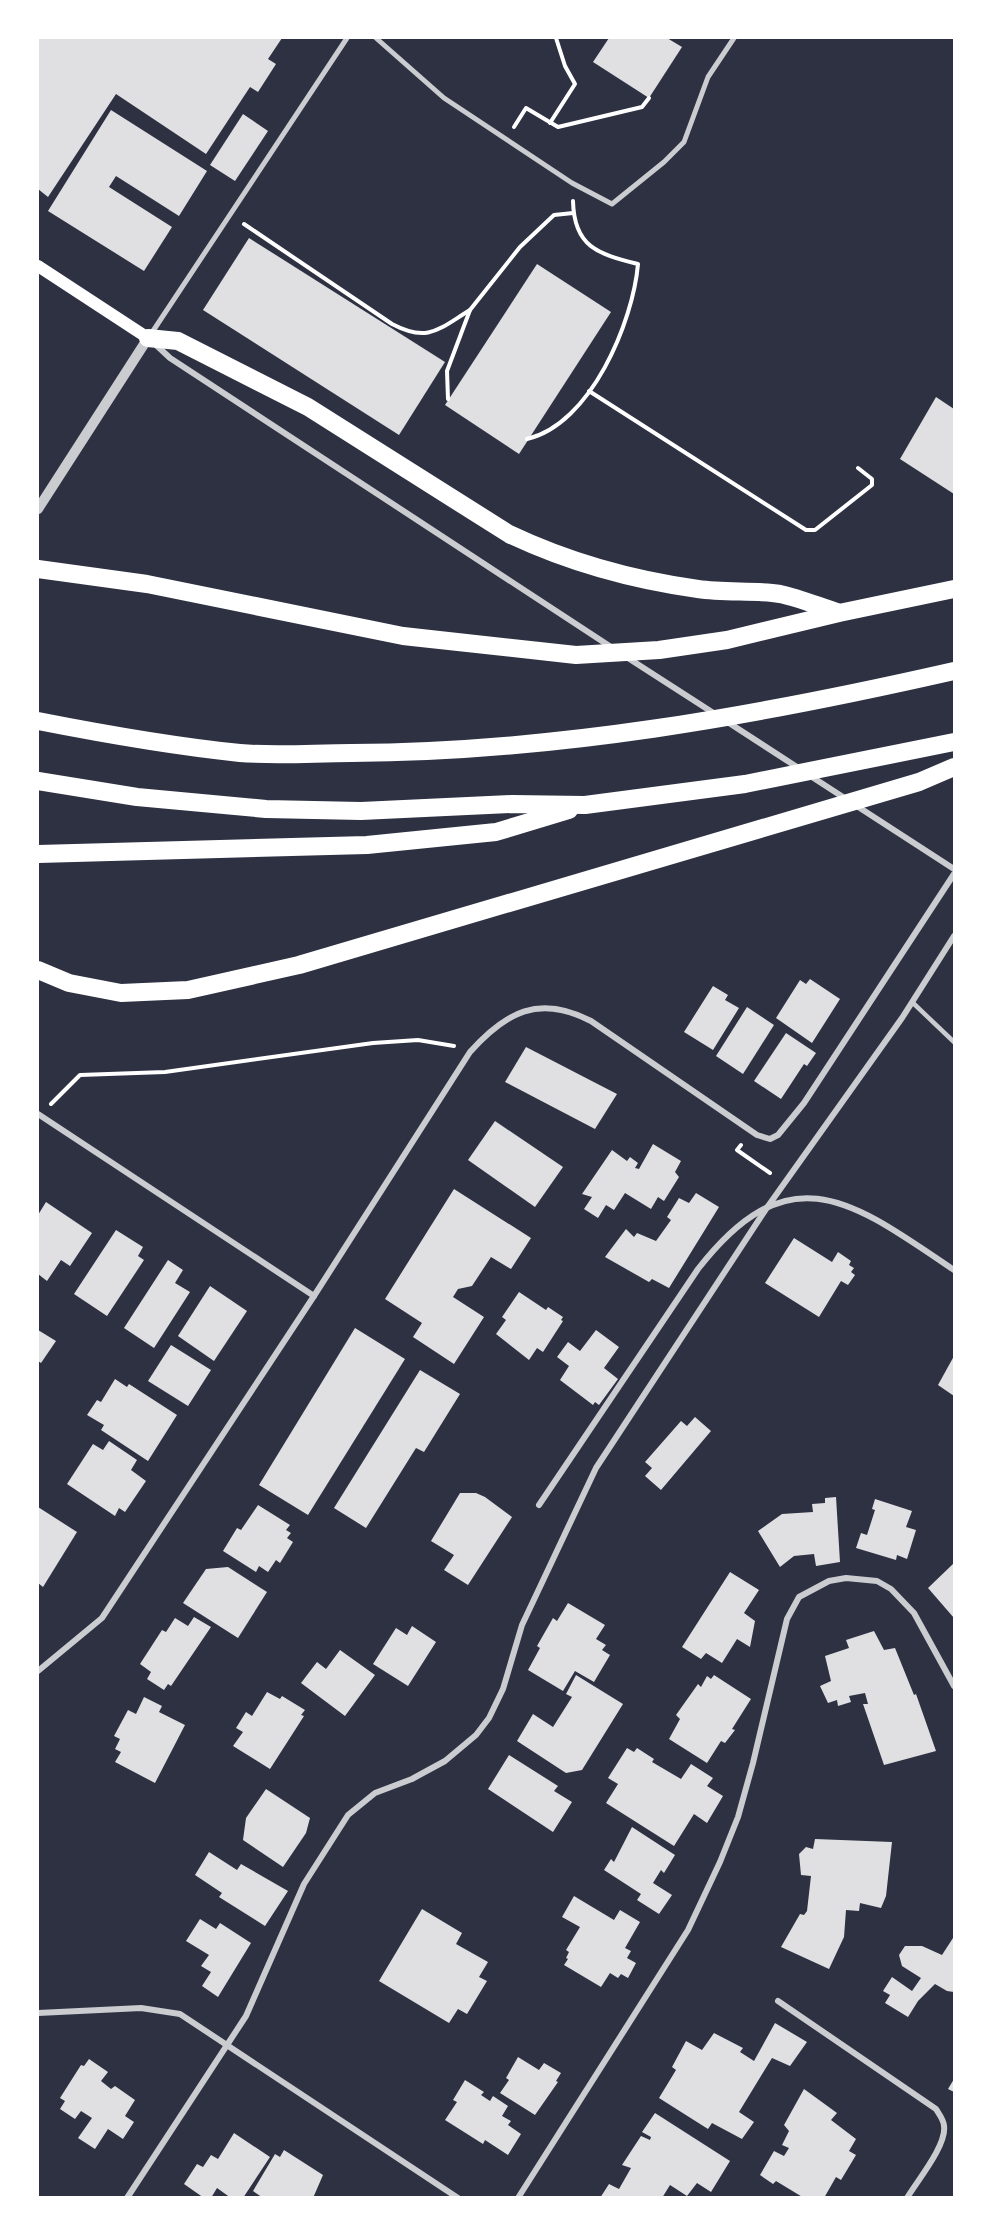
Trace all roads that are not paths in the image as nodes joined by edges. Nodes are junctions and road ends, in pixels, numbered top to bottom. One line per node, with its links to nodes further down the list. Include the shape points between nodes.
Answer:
1 (347, 38): 5 (street)
2 (376, 38): 3 (street, via 444,98 572,183 612,204 684,142 708,77)
3 (734, 38)
4 (38, 266): 5 (main road)
5 (148, 338): 6 (street); 9 (highway, via 178,341 308,407 481,517 540,548 592,566 652,580 697,589 779,594); 17 (street, via 170,358 488,568)
6 (38, 509)
7 (38, 569): 9 (highway, via 147,584 403,636 576,655 659,650 727,640)
8 (954, 589): 9 (highway)
9 (839, 613)
10 (954, 671): 11 (highway, via 818,702 629,732 513,746 399,753 242,753)
11 (38, 721)
12 (954, 742): 15 (highway, via 745,784)
13 (954, 767): 20 (highway, via 919,782 299,965 188,990 121,993 69,984)
14 (38, 781): 15 (highway, via 137,797 266,809)
15 (585, 806): 16 (highway, via 496,832 423,840)
16 (38, 854)
17 (954, 869)
18 (954, 874): 26 (street, via 804,1103 778,1135 770,1138 758,1135 580,1016 556,1009 524,1011 507,1017 470,1052)
19 (954, 936): 21 (street)
20 (38, 970)
21 (912, 1002): 22 (lane); 24 (street)
22 (954, 1042)
23 (38, 1115): 26 (street)
24 (766, 1209): 25 (street, via 784,1200 806,1197 846,1205 884,1222); 27 (street, via 727,1234 698,1269); 32 (street, via 596,1468 522,1625 499,1702 489,1718 446,1761 375,1793 348,1815 304,1884 246,2016)
25 (954, 1270)
26 (314, 1296): 28 (street, via 102,1618)
27 (539, 1505)
28 (38, 1671)
29 (954, 1686): 35 (street, via 914,1612 891,1589 876,1581 846,1578 829,1581 799,1597 788,1619 738,1817 720,1862 688,1930)
30 (778, 2001): 36 (street, via 936,2109 944,2125 940,2144)
31 (38, 2013): 32 (street, via 160,2010 180,2014)
32 (227, 2043): 33 (street); 34 (street)
33 (127, 2198)
34 (458, 2198)
35 (518, 2198)
36 (907, 2198)

